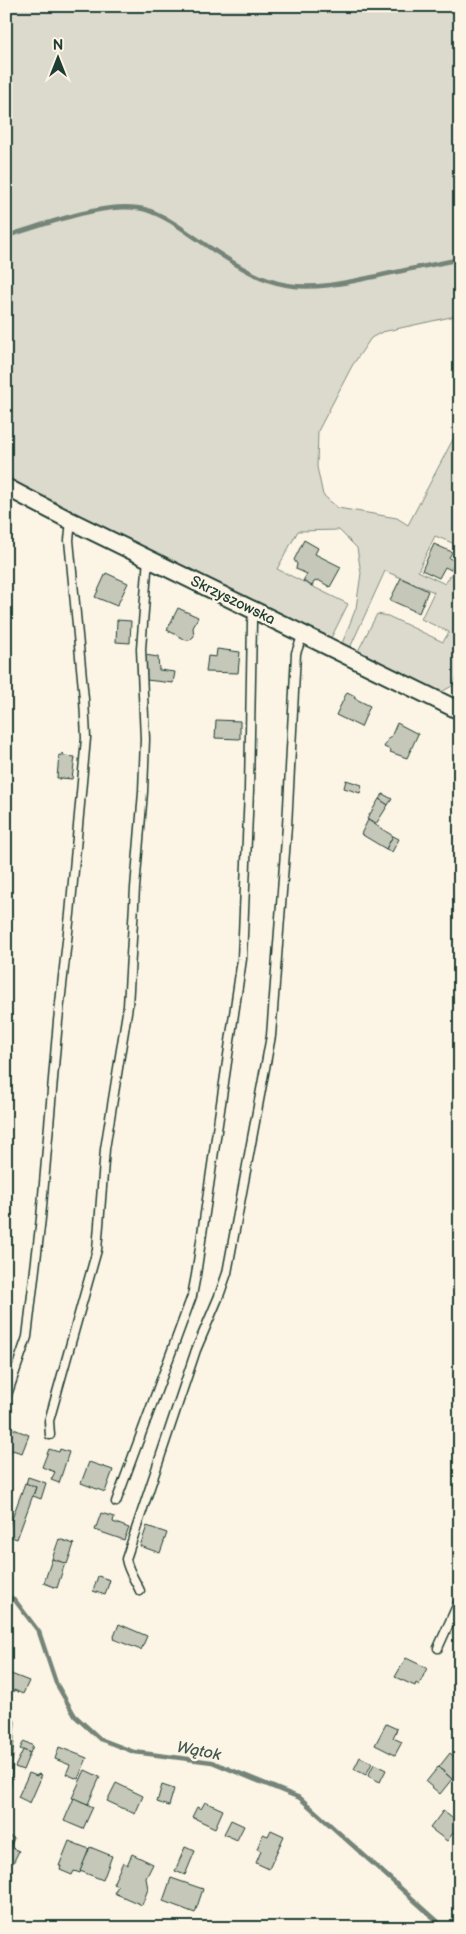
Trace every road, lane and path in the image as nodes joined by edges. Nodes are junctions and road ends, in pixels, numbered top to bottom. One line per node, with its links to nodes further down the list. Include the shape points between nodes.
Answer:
1 (6, 487): 2 (street, Skrzyszowska)
2 (71, 522): 3 (street, Skrzyszowska); 7 (lane, via 69,540 86,738 27,1337)
3 (148, 558): 4 (street, Skrzyszowska); 8 (lane, via 141,648 144,792 128,1006 103,1159 97,1250 49,1421)
4 (255, 611): 5 (street, Skrzyszowska); 9 (lane, via 252,621 242,958 196,1276 192,1296)
5 (303, 634): 6 (street, Skrzyszowska); 10 (lane, via 296,653 271,1036 227,1273 196,1350 126,1559 128,1570)
6 (460, 712)
7 (6, 1398)
8 (50, 1435)
9 (116, 1502)
10 (140, 1591)
11 (460, 1599): 12 (lane)
12 (438, 1648)
13 (10, 1722): 14 (lane)
14 (6, 1785)

